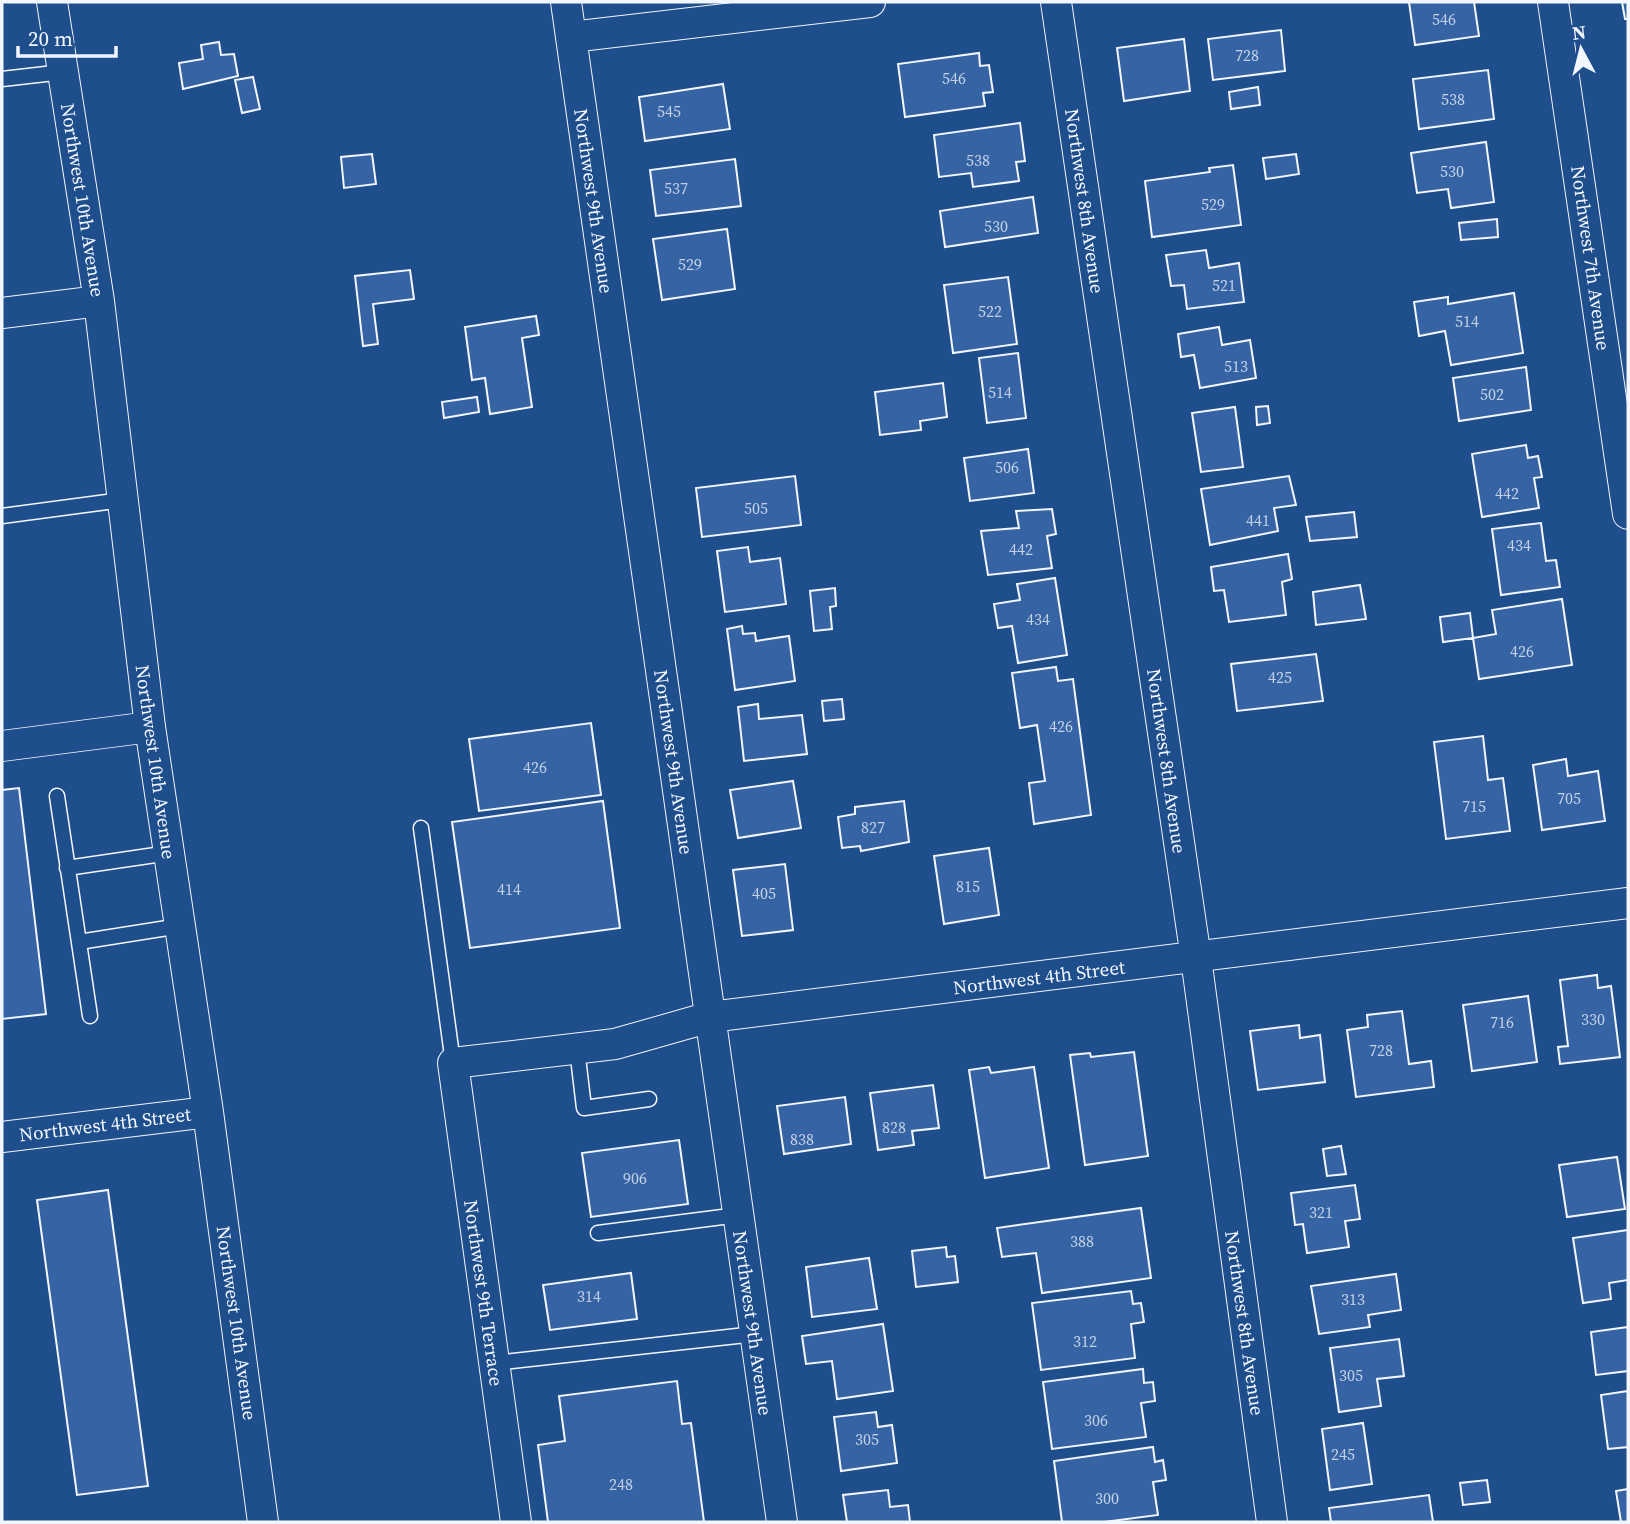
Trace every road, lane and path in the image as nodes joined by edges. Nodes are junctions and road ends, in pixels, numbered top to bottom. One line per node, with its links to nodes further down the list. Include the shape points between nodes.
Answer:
1 (52, 2): 7 (street, Northwest 10th Avenue)
2 (566, 2): 6 (street, Northwest 9th Avenue)
3 (870, 2): 6 (street)
4 (1056, 2): 23 (street, Northwest 8th Avenue)
5 (1553, 2): 12 (street, Northwest 7th Avenue)
6 (571, 37): 25 (street, Northwest 9th Avenue)
7 (63, 72): 8 (lane); 9 (street, Northwest 10th Avenue)
8 (2, 79)
9 (99, 301): 10 (street); 11 (street, Northwest 10th Avenue)
10 (2, 313)
11 (122, 500): 13 (lane); 14 (street, Northwest 10th Avenue)
12 (1628, 514)
13 (2, 516)
14 (150, 727): 15 (street); 18 (street, Northwest 10th Avenue)
15 (2, 746)
16 (57, 796): 19 (lane)
17 (421, 828): 27 (lane)
18 (169, 853): 19 (lane); 21 (street, Northwest 10th Avenue)
19 (68, 868): 22 (lane)
20 (1628, 903): 23 (street, Northwest 4th Street)
21 (180, 926): 22 (lane); 29 (street, Northwest 10th Avenue)
22 (79, 942): 24 (lane)
23 (1196, 958): 25 (street, Northwest 4th Street); 38 (street, Northwest 8th Avenue)
24 (90, 1016)
25 (710, 1017): 26 (street, Northwest 4th Street, via 615,1044); 31 (street, Northwest 9th Avenue)
26 (577, 1049): 27 (street, Northwest 4th Street); 28 (lane, via 584,1108)
27 (453, 1063): 34 (street, Northwest 9th Terrace)
28 (649, 1099)
29 (208, 1112): 30 (street, Northwest 4th Street); 35 (street, Northwest 10th Avenue)
30 (2, 1137)
31 (738, 1215): 32 (lane); 33 (street, Northwest 9th Avenue)
32 (598, 1233)
33 (755, 1334): 34 (lane); 37 (street, Northwest 9th Avenue)
34 (494, 1363): 36 (street, Northwest 9th Terrace)
35 (263, 1522)
36 (516, 1522)
37 (782, 1522)
38 (1272, 1522)

